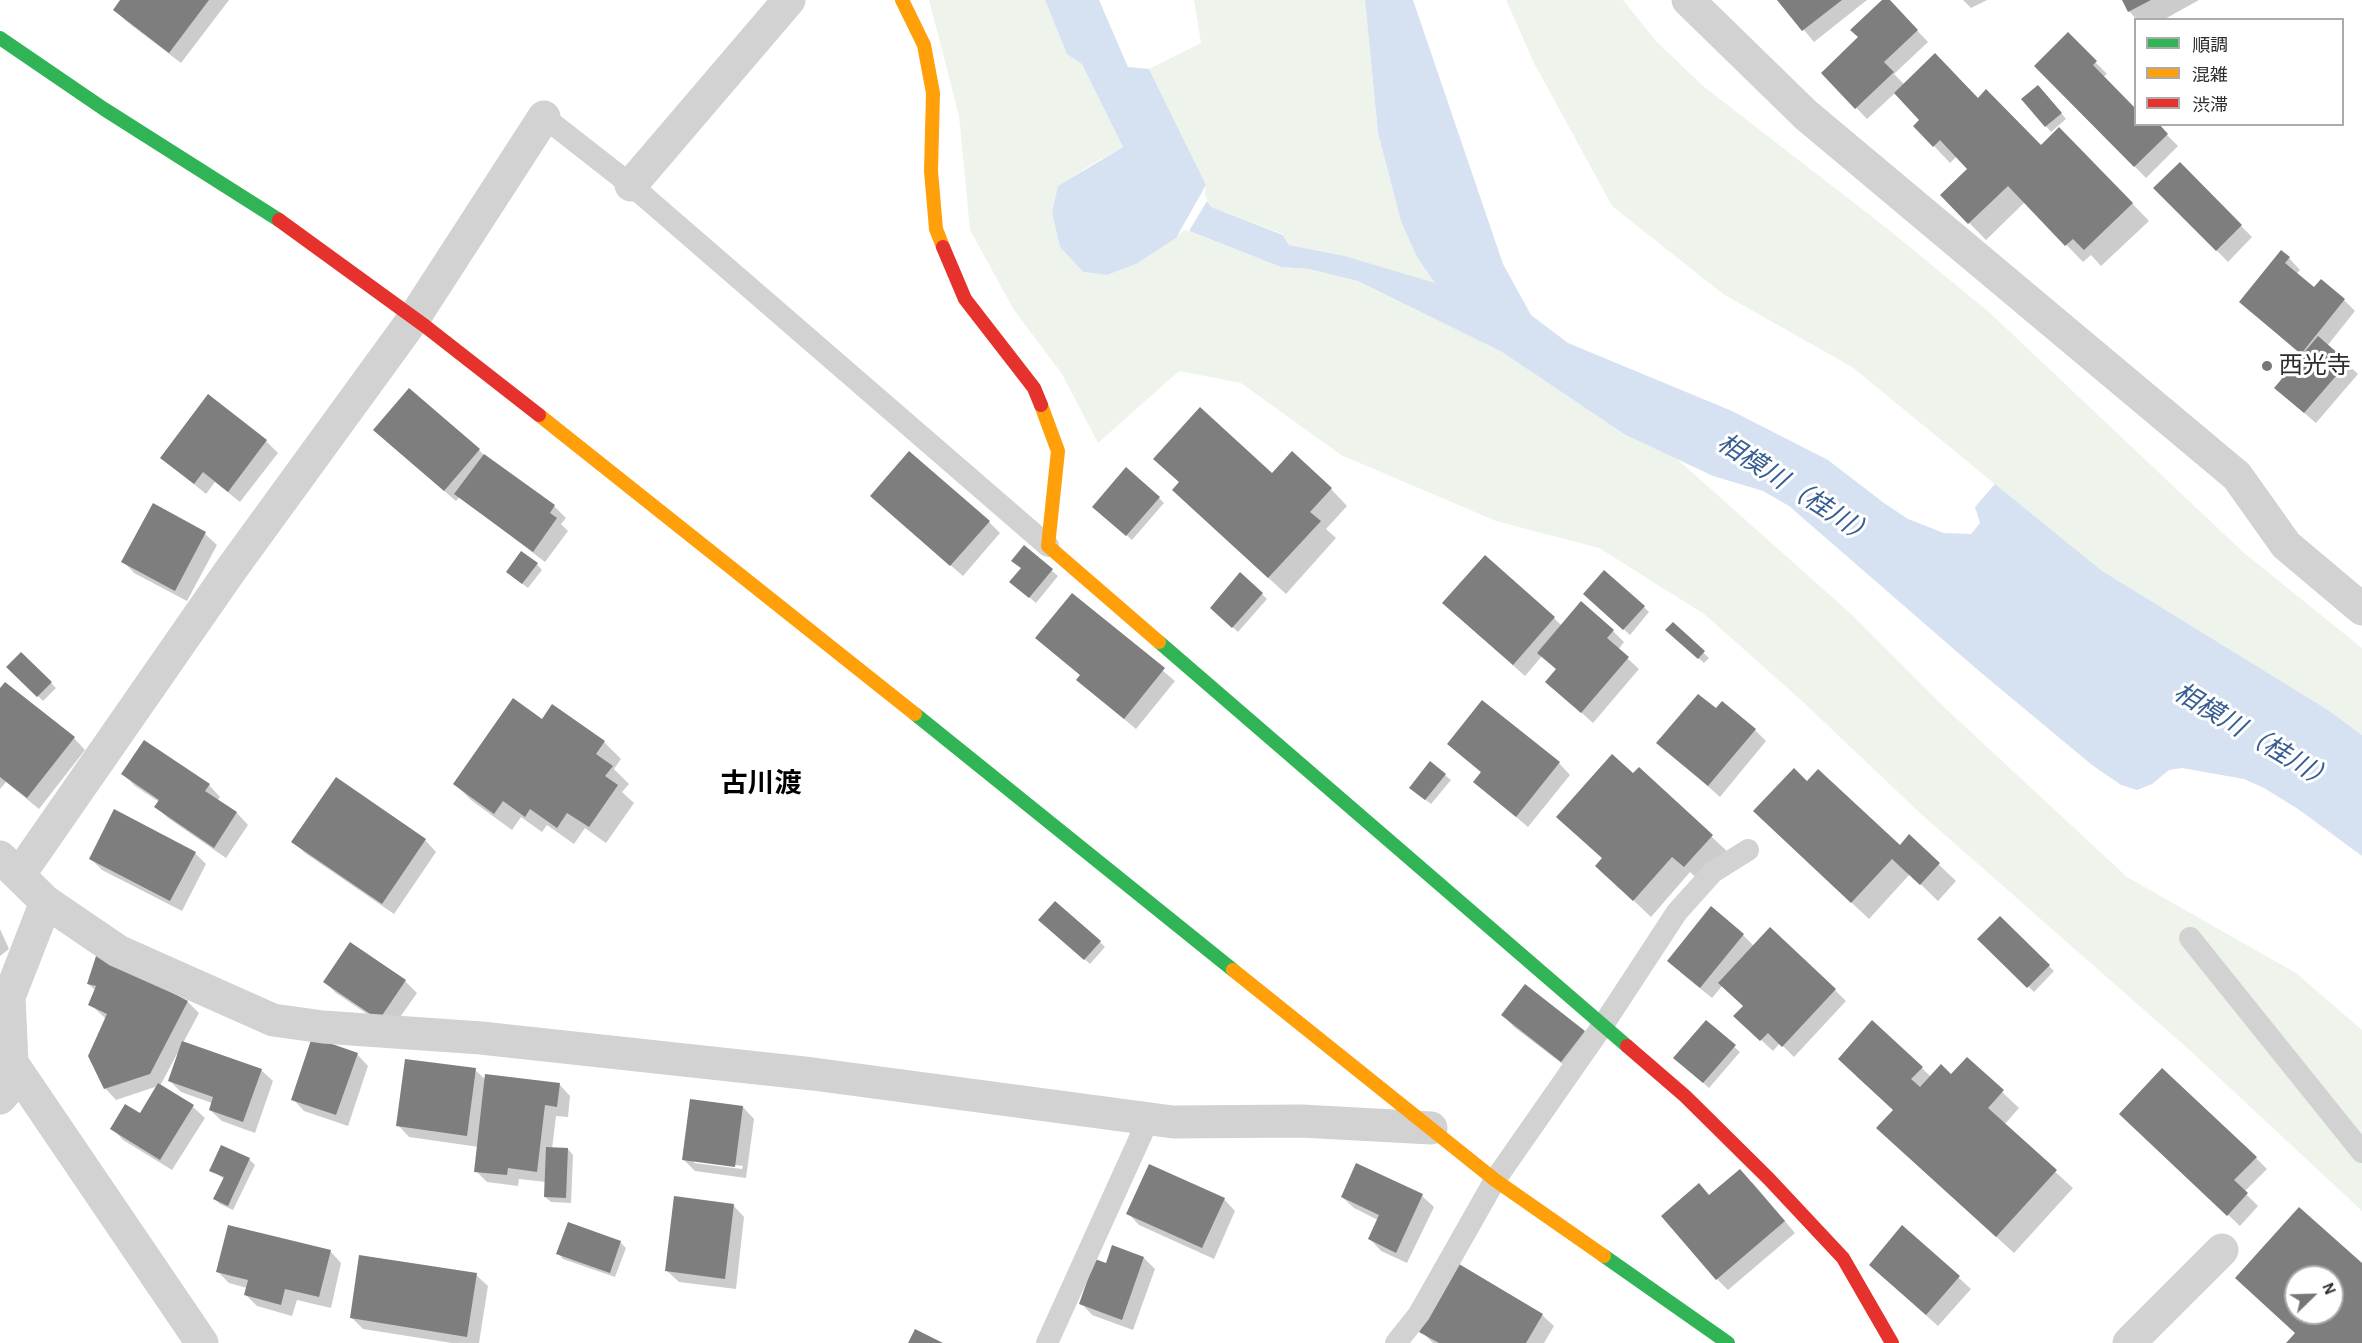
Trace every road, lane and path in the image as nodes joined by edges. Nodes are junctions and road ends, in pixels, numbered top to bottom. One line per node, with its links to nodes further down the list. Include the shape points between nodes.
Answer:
1 (789, 0): 6 (street)
2 (902, 0): 8 (street, via 924,45 933,93 931,171 936,230 965,299 1034,388 1058,451)
3 (1703, 6): 9 (street, via 1806,115 2237,476 2286,545)
4 (0, 38): 7 (street, via 280,221)
5 (544, 117): 6 (lane); 7 (street)
6 (631, 185): 8 (lane)
7 (414, 318): 11 (street); 17 (street)
8 (1048, 546): 14 (street)
9 (2362, 609)
10 (1748, 850): 14 (lane, via 1713,872 1677,912)
11 (9, 866): 12 (street)
12 (46, 902): 15 (street, via 9,997); 16 (street, via 118,951 273,1020 813,1074)
13 (2190, 938): 18 (lane)
14 (1603, 1025): 19 (lane); 25 (street, via 1685,1096 1843,1258)
15 (10, 1086): 21 (street)
16 (1149, 1118): 17 (street, via 1173,1122 1301,1121); 22 (lane)
17 (1431, 1128): 19 (street)
18 (2362, 1152)
19 (1495, 1180): 23 (lane, via 1419,1314); 24 (street)
20 (2222, 1250): 26 (street)
21 (201, 1343)
22 (1047, 1343)
23 (1396, 1343)
24 (1728, 1343)
25 (1892, 1343)
26 (2128, 1343)

